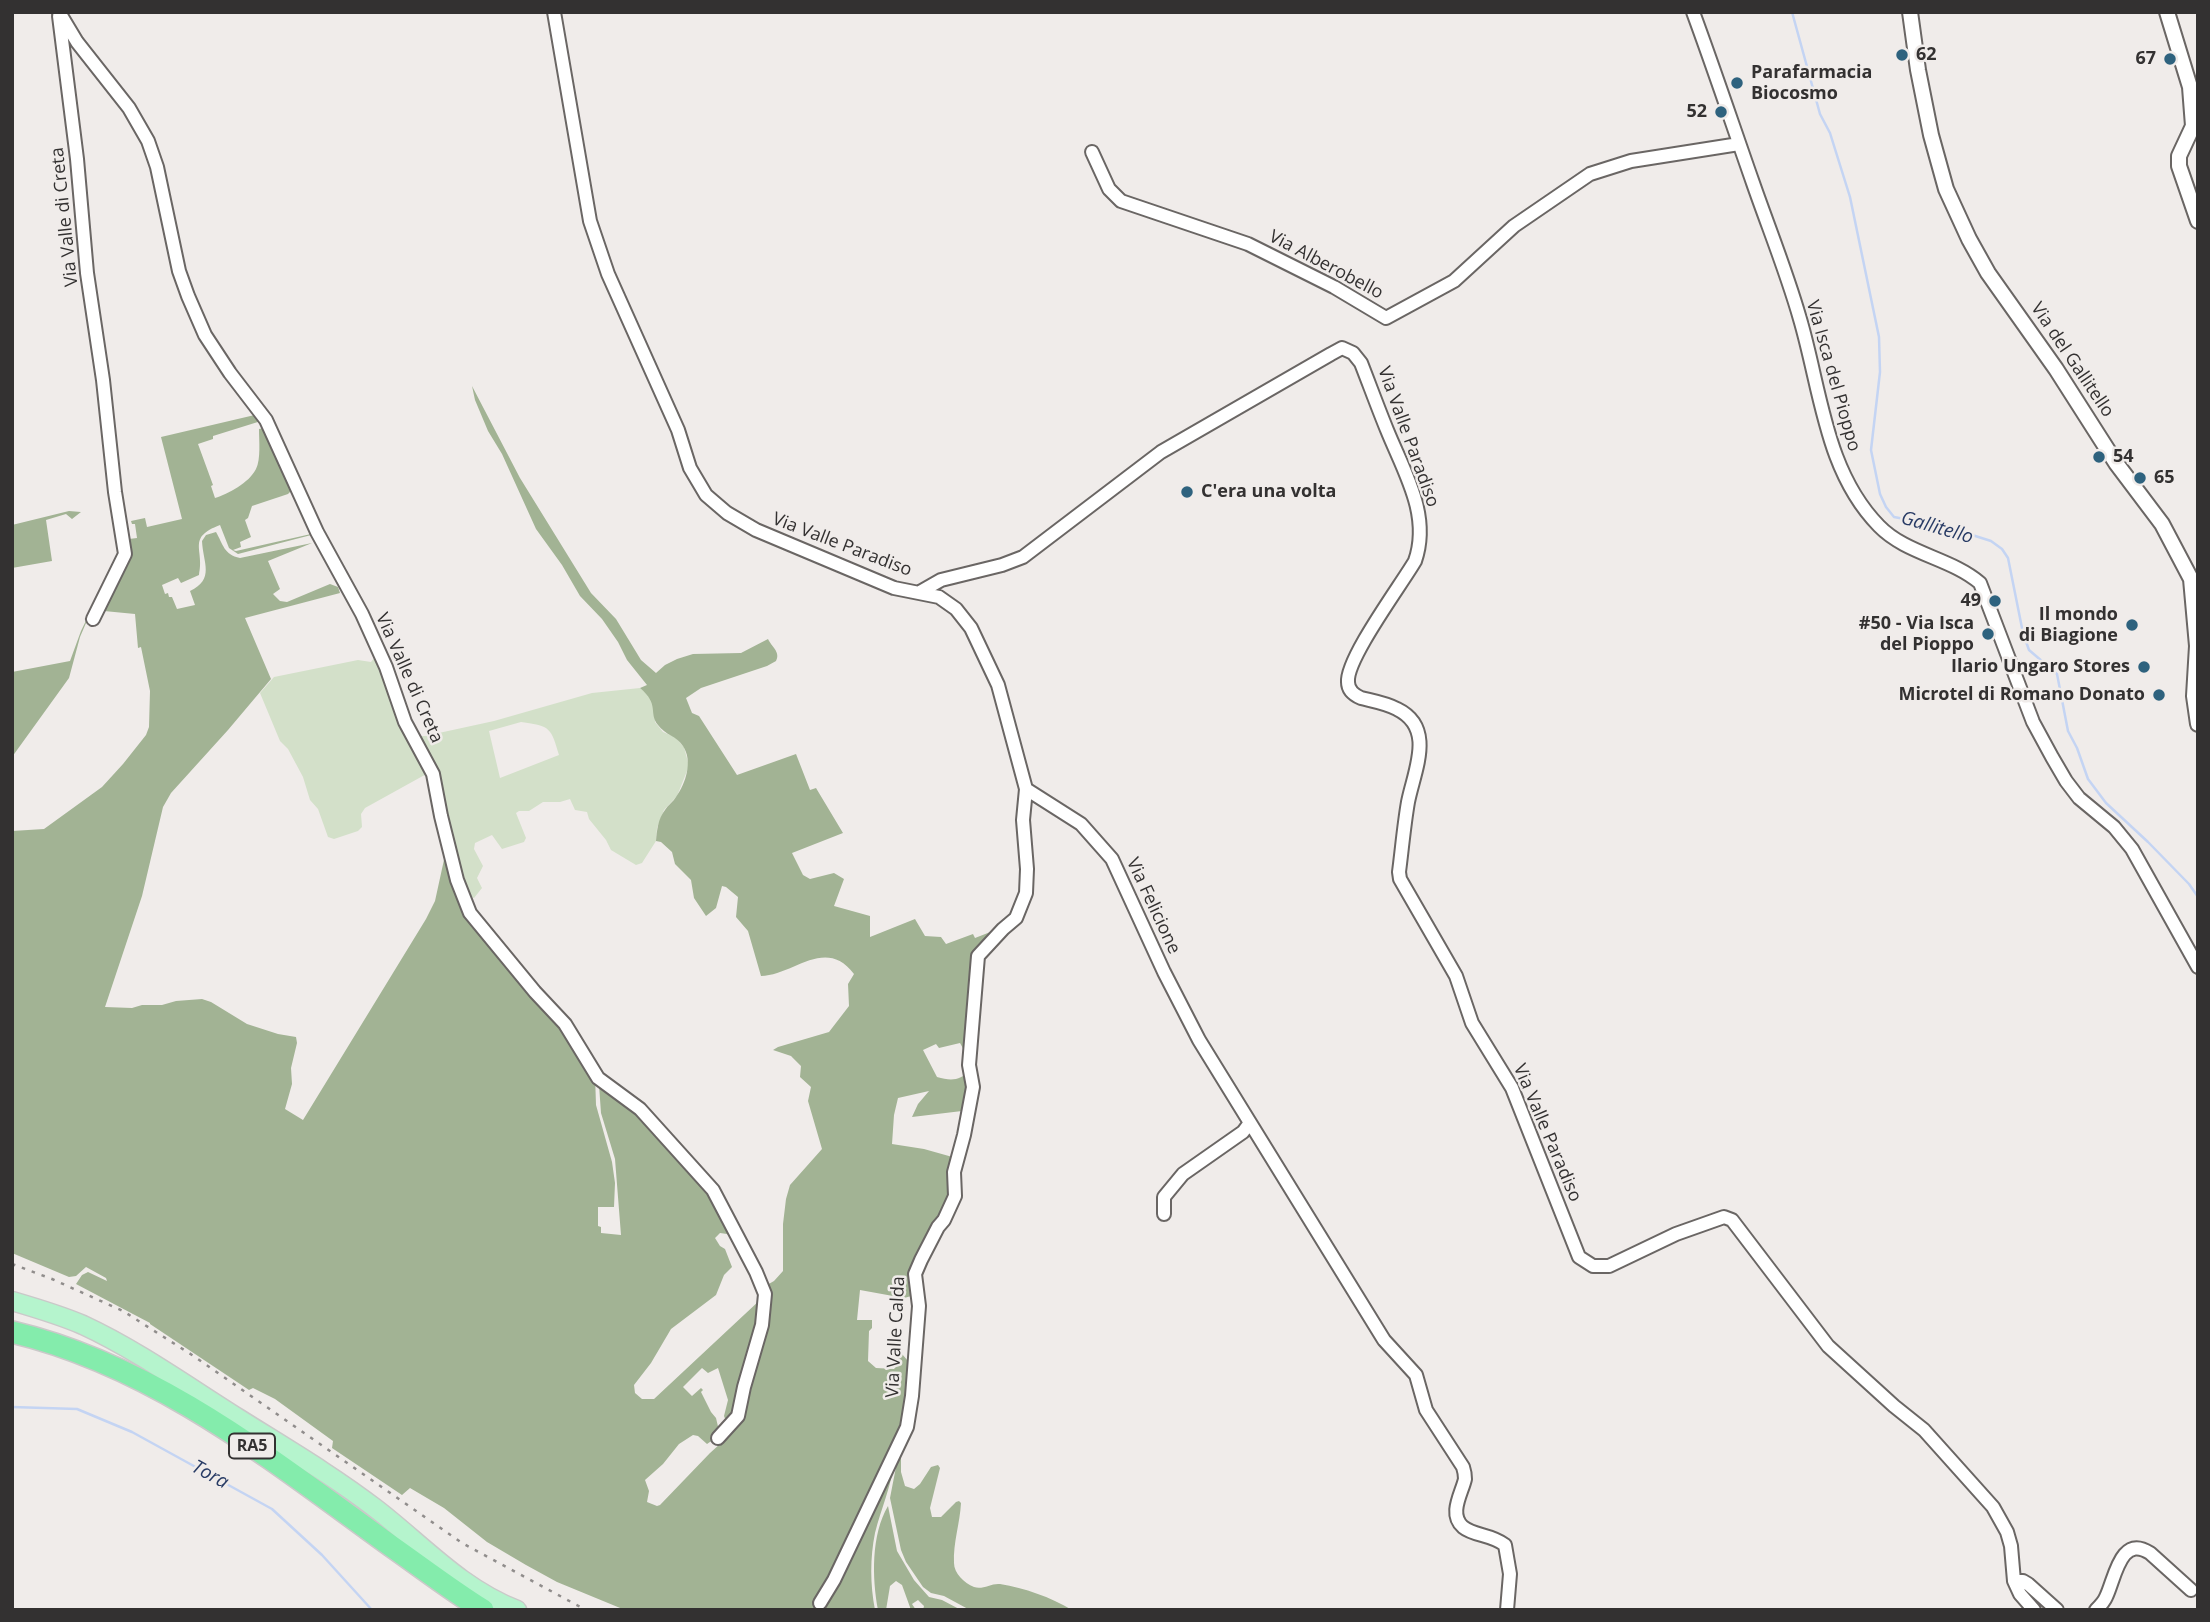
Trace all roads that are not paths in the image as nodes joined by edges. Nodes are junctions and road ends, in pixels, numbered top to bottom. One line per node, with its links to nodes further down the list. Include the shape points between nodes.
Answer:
1 (554, 12): 11 (street, Via Valle Paradiso, via 590,221 690,468 706,495 757,530 894,587)
2 (1693, 12): 7 (street, Via Isca del Pioppo)
3 (1910, 12): 10 (street, Via del Gallitello, via 1931,135 1946,189 1969,239)
4 (2167, 12): 6 (street, via 2190,87)
5 (65, 18): 12 (street, Via Valle di Creta, via 59,12 87,273 125,554); 21 (street, Via Valle di Creta, via 148,141 179,271 205,335 266,420 307,512 372,635 405,722 433,774 457,880 470,913 565,1024 598,1079 639,1109 713,1190 756,1272 765,1294 762,1325 737,1416)
6 (2195, 130): 9 (street, via 2179,156 2179,166)
7 (1739, 144): 8 (street, Via Alberobello, via 1631,161 1590,174 1514,226 1454,281 1386,317 1248,244 1121,201 1109,190); 15 (street, Via Isca del Pioppo, via 1800,320 1830,440 1858,501 1880,528 1899,541 1980,583 2033,722 2052,757 2079,798 2132,849)
8 (1092, 152)
9 (2198, 221)
10 (2194, 578): 13 (street, Via del Gallitello)
11 (920, 592): 14 (street, via 939,597 971,628 998,685); 22 (street, Via Valle Paradiso, via 941,579 1023,557 1161,452 1342,348 1353,353 1362,363 1409,481 1420,525 1415,561 1357,654 1349,687 1356,696 1403,712 1418,730 1421,746 1408,801 1400,880 1456,976 1472,1023 1512,1088 1579,1257 1587,1265 1609,1266 1676,1234 1724,1217 1732,1220 1828,1346 1924,1430 1993,1507 2011,1546)
12 (93, 619)
13 (2198, 724)
14 (1026, 789): 16 (street, Via Felicione, via 1081,824 1112,859 1199,1040); 24 (street, Via Valle Calda, via 1026,893 1016,918 978,956 970,1065 973,1087 954,1172 955,1196 915,1274 919,1306 907,1427)
15 (2198, 967)
16 (1250, 1124): 17 (street, via 1183,1174 1164,1196); 28 (street, Via Felicione, via 1384,1340 1416,1375 1426,1410 1463,1467 1465,1478 1457,1503 1462,1526 1505,1545 1510,1574)
17 (1164, 1214)
18 (12, 1301): 27 (main road, via 83,1325 125,1348 360,1497 453,1573)
19 (12, 1332): 26 (highway, RA5, via 92,1357 194,1408)
20 (12, 1346): 25 (highway, RA5, via 96,1372 196,1425 260,1466)
21 (718, 1438)
22 (2014, 1581): 29 (street, Via Valle Paradiso); 30 (street, via 2028,1584)
23 (2191, 1590): 31 (street, via 2150,1553 2133,1549 2118,1564)
24 (820, 1602)
25 (457, 1610)
26 (483, 1610)
27 (517, 1610)
28 (1507, 1610)
29 (2034, 1610)
30 (2057, 1610)
31 (2096, 1610)

